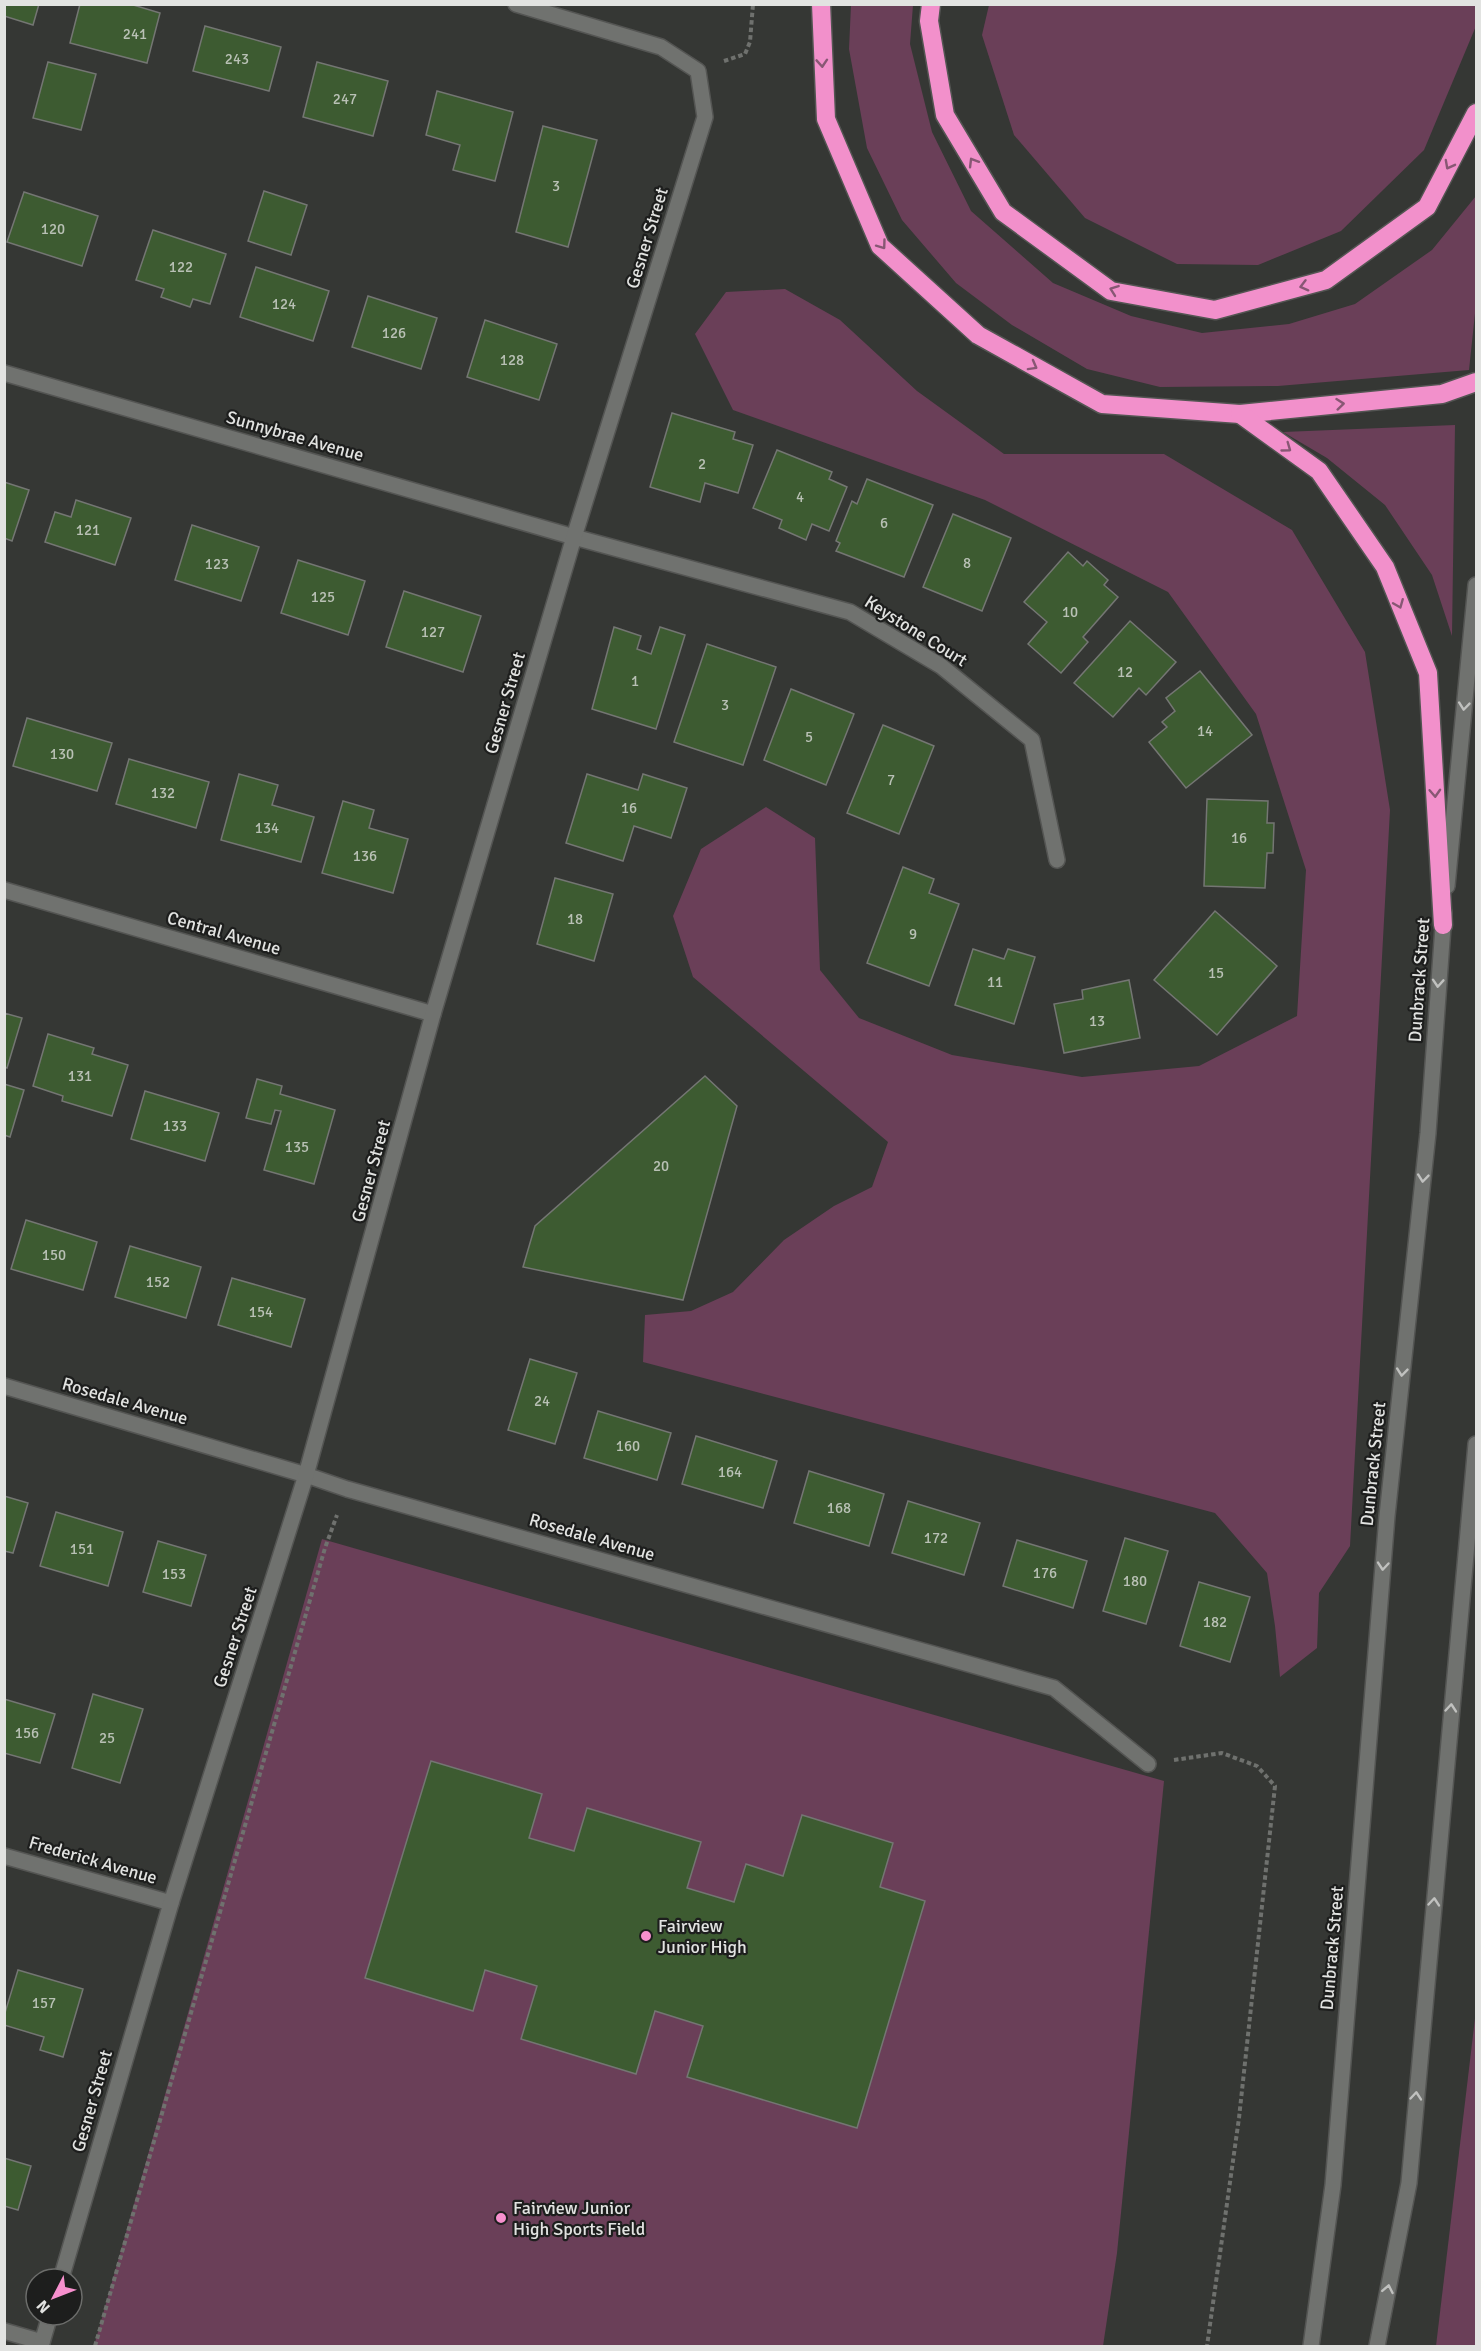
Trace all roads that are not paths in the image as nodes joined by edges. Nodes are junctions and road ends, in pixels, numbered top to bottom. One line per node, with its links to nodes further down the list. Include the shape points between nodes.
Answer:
1 (516, 4): 8 (street, Gesner Street, via 661,47 698,71 705,117)
2 (820, 4): 7 (highway, one-way to 7, via 826,119 880,246 978,335 1102,404)
3 (931, 4): 4 (highway, one-way to 3, via 1427,207 1326,280 1215,310 1111,291 1003,212 945,115 929,21)
4 (1476, 113)
5 (4, 373): 8 (street, Sunnybrae Avenue)
6 (1476, 382): 7 (highway, one-way to 6, via 1442,394)
7 (1240, 414): 12 (highway, one-way to 12, via 1319,471 1384,567 1428,673)
8 (574, 537): 10 (street, Keystone Court, via 850,612 940,666 1032,740); 13 (street, Gesner Street)
9 (1476, 585): 12 (street, Dunbrack Street, one-way to 12)
10 (1057, 860)
11 (4, 890): 13 (street, Central Avenue)
12 (1443, 925): 24 (street, Dunbrack Street, one-way to 24, via 1428,1133 1387,1516 1333,2185)
13 (433, 1014): 16 (street, Gesner Street)
14 (4, 1386): 16 (street, Rosedale Avenue)
15 (1476, 1444): 25 (street, one-way to 15, via 1409,2183)
16 (306, 1475): 17 (street, Rosedale Avenue, via 1054,1688); 19 (street, Gesner Street)
17 (1148, 1764)
18 (4, 1856): 19 (street, Frederick Avenue)
19 (171, 1903): 20 (street, Gesner Street)
20 (65, 2267)
21 (46, 2327): 23 (street)
22 (4, 2331): 23 (street)
23 (41, 2344)
24 (1311, 2346)
25 (1377, 2346)

